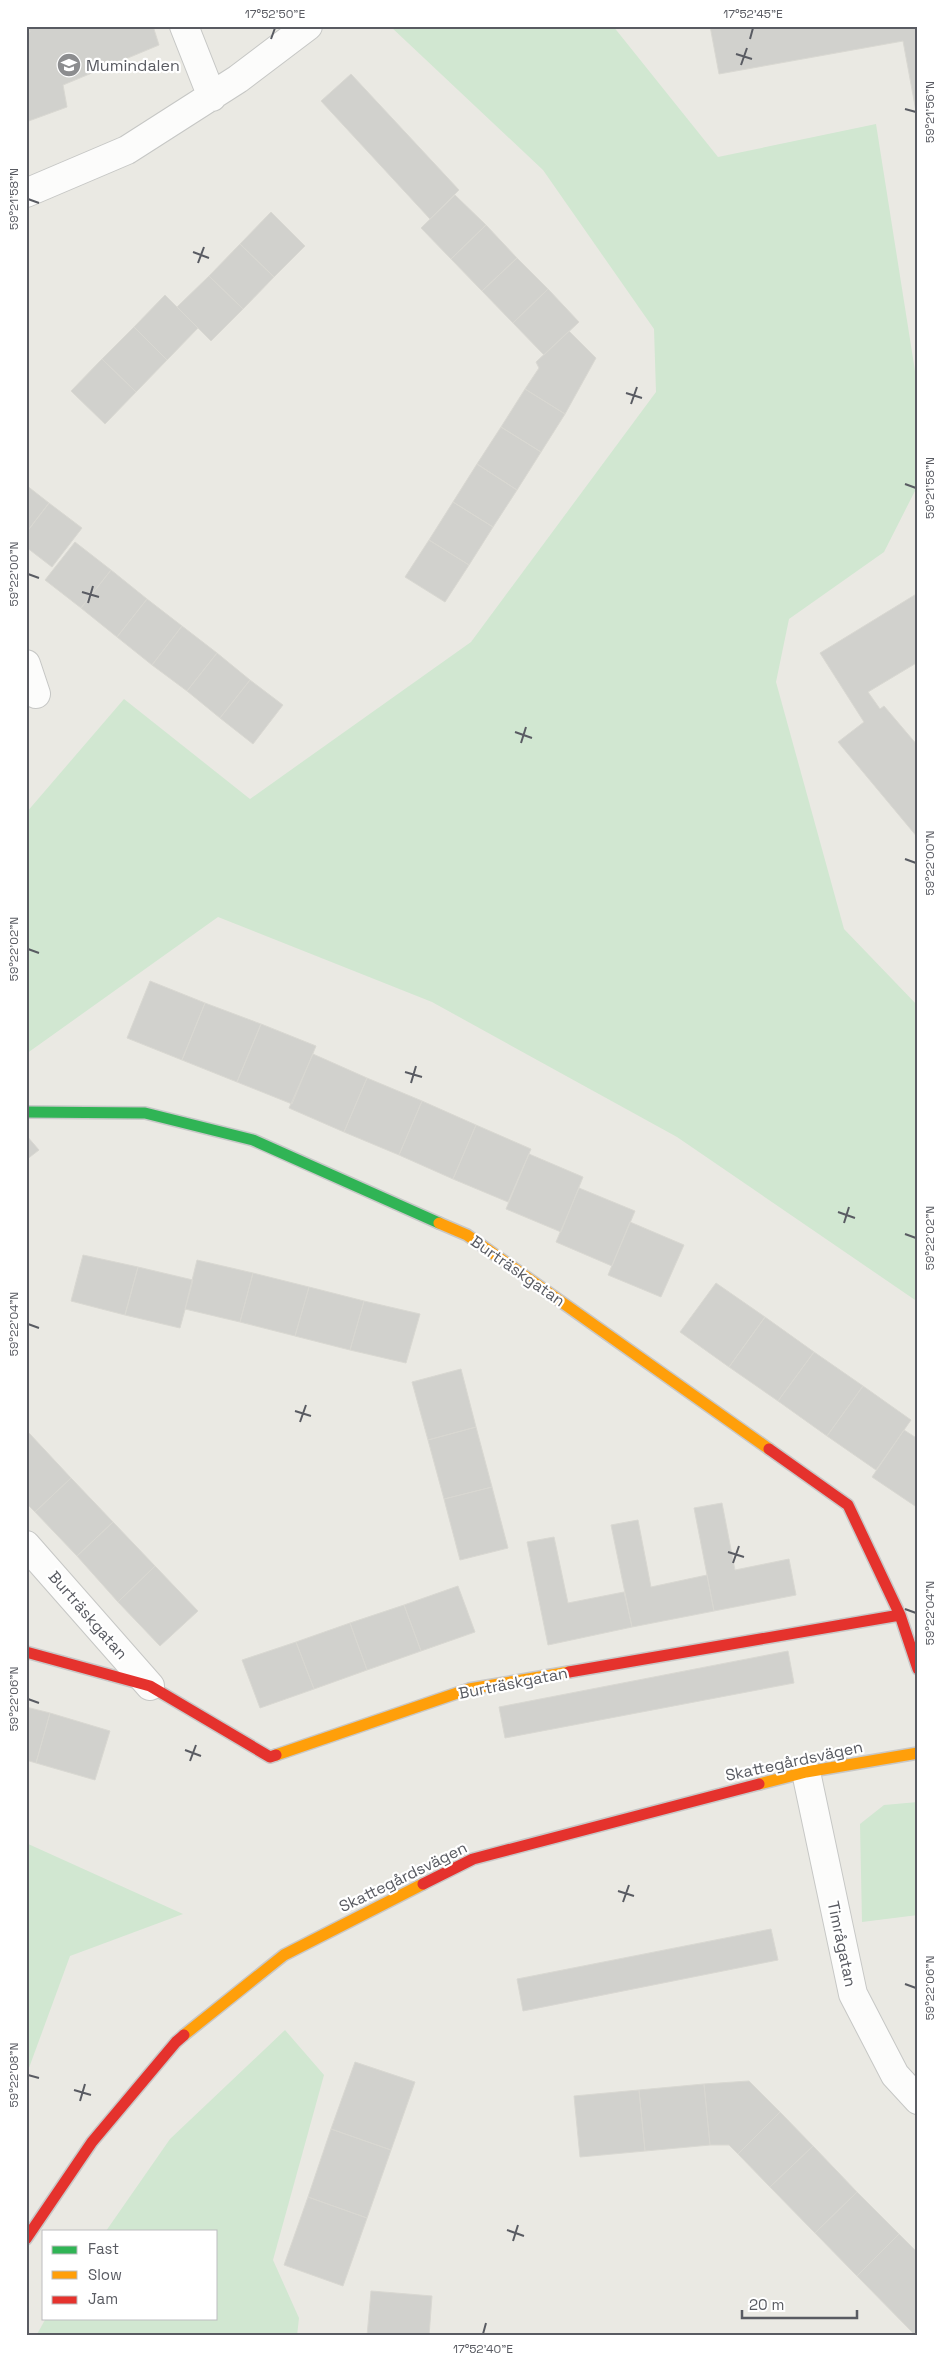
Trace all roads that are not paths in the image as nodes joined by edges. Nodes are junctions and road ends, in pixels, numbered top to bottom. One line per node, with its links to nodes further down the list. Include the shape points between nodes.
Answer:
1 (184, 26): 3 (street)
2 (308, 26): 3 (street)
3 (212, 97): 4 (street, via 127,150)
4 (26, 192)
5 (26, 664): 6 (street)
6 (36, 694)
7 (26, 1112): 9 (street, Burträskgatan, via 145,1113 253,1140 467,1235 848,1505)
8 (26, 1545): 12 (street, Burträskgatan)
9 (900, 1615): 11 (street, Burträskgatan); 12 (street, Burträskgatan, via 469,1689 270,1757)
10 (26, 1652): 12 (street, Burträskgatan)
11 (918, 1670)
12 (150, 1686)
13 (918, 1752): 14 (street, Skattegårdsvägen)
14 (806, 1772): 15 (street, Timrågatan, via 852,1994 895,2075); 16 (street, Skattegårdsvägen, via 473,1859 284,1955 176,2042 92,2142)
15 (918, 2100)
16 (26, 2239)

